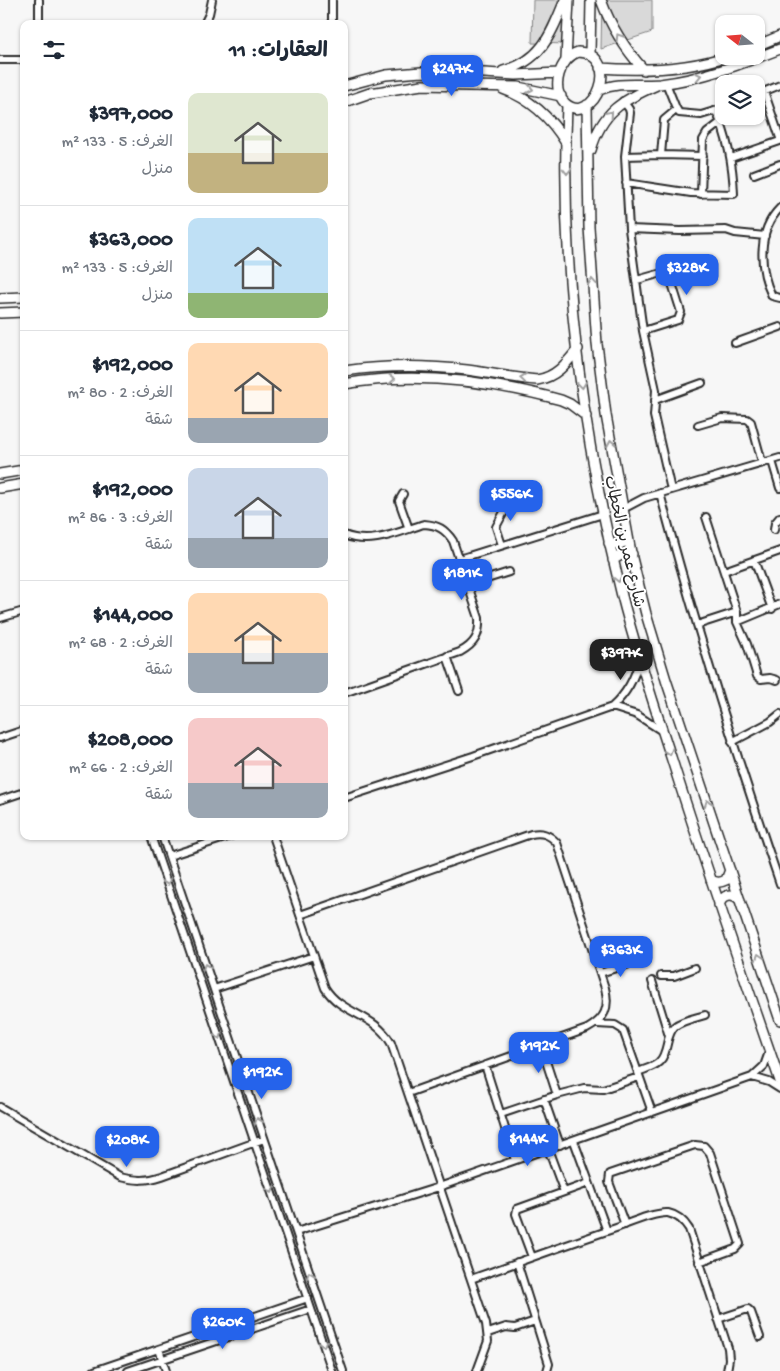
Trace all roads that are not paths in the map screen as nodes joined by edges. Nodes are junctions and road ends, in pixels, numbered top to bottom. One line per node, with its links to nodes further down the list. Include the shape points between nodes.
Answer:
1 (39, 0): 7 (street)
2 (212, 0): 8 (street)
3 (332, 0): 9 (street)
4 (567, 0): 14 (street); 20 (street, via 549,37 528,62 499,72)
5 (590, 0): 13 (street)
6 (601, 0): 19 (street, one-way to 6, via 613,28)
7 (38, 20)
8 (206, 20)
9 (332, 20)
10 (780, 36): 11 (street)
11 (765, 42)
12 (780, 49): 23 (street, one-way to 12, via 725,70)
13 (590, 54): 14 (street, via 578,52); 18 (street)
14 (566, 59): 21 (street)
15 (715, 59): 19 (street, via 687,66)
16 (0, 60): 17 (street)
17 (20, 60)
18 (600, 68): 19 (street); 28 (street)
19 (644, 70)
20 (484, 72): 21 (street, via 516,75); 22 (street, via 421,72)
21 (559, 73): 31 (street)
22 (385, 76): 24 (street); 27 (street)
23 (663, 83): 28 (street, via 618,84); 33 (street); 36 (street)
24 (348, 85)
25 (780, 85): 29 (street)
26 (496, 87): 27 (street, via 422,85); 31 (street, one-way to 31, via 518,87); 41 (street, via 537,108)
27 (387, 90): 32 (street)
28 (599, 90): 35 (street)
29 (765, 91)
30 (765, 94): 40 (street)
31 (560, 96): 34 (street)
32 (348, 101)
33 (623, 101): 43 (street, via 630,113); 45 (street, one-way to 33, via 603,123)
34 (567, 105): 35 (street, via 575,108); 41 (street, شارع عمر بن الخطاب)
35 (587, 106): 45 (street, شارع عمر بن الخطاب)
36 (676, 110): 37 (street, via 690,115); 42 (street, via 664,120)
37 (715, 111)
38 (717, 125): 44 (street, via 704,136)
39 (722, 125): 46 (street)
40 (780, 139): 46 (street)
41 (566, 143): 63 (street, شارع عمر بن الخطاب, one-way to 63, via 568,226)
42 (661, 155): 43 (street); 44 (street)
43 (625, 156): 49 (street)
44 (702, 156): 50 (street)
45 (588, 157): 84 (street, شارع عمر بن الخطاب, one-way to 45, via 597,344)
46 (732, 158): 50 (street, via 734,194)
47 (780, 164): 48 (street)
48 (754, 174)
49 (626, 183): 50 (street); 52 (street)
50 (701, 194)
51 (780, 208): 53 (street)
52 (630, 229): 53 (street, via 726,230); 54 (street)
53 (765, 236): 57 (street, via 762,248 764,272 772,296)
54 (637, 280): 61 (street); 61 (street, via 667,273 682,312 678,320)
55 (20, 297): 56 (street)
56 (0, 298)
57 (780, 298)
58 (20, 312): 59 (street)
59 (0, 313)
60 (780, 326): 62 (street)
61 (643, 331): 69 (street, via 656,390)
62 (735, 343)
63 (578, 349): 64 (street, one-way to 64, via 554,374 537,380 410,365); 70 (street, شارع عمر بن الخطاب, one-way to 70)
64 (355, 369): 65 (street); 66 (street)
65 (348, 370)
66 (357, 381): 67 (street); 70 (street, one-way to 70, via 403,378 478,383 561,400)
67 (348, 383)
68 (702, 383): 69 (street)
69 (655, 400): 80 (street, via 654,416)
70 (586, 416): 85 (street, شارع عمر بن الخطاب)
71 (698, 425): 74 (street, via 722,418 747,419 751,422)
72 (780, 458): 73 (street)
73 (772, 461): 74 (street); 79 (street)
74 (762, 462): 80 (street)
75 (20, 471): 76 (street)
76 (0, 474)
77 (20, 485): 78 (street)
78 (0, 488)
79 (780, 488)
80 (671, 490): 81 (street)
81 (660, 493): 84 (street); 108 (street)
82 (403, 494): 88 (street, via 400,501)
83 (503, 503): 93 (street, via 504,512 496,527)
84 (623, 509): 91 (street, شارع عمر بن الخطاب)
85 (603, 514): 92 (street, شارع عمر بن الخطاب); 93 (street)
86 (706, 516): 99 (street)
87 (780, 517): 89 (street)
88 (409, 529): 90 (street, via 371,540); 96 (street, via 424,524 441,528 453,540)
89 (774, 530)
90 (348, 536)
91 (628, 538): 92 (street, via 621,544); 95 (street, شارع عمر بن الخطاب)
92 (609, 543): 97 (street, شارع عمر بن الخطاب)
93 (502, 545): 96 (street)
94 (780, 552): 98 (street)
95 (632, 554): 97 (street); 128 (street, شارع عمر بن الخطاب, one-way to 95, via 666,680)
96 (460, 559): 101 (street)
97 (613, 560): 110 (street, شارع عمر بن الخطاب, one-way to 110)
98 (754, 560): 99 (street); 103 (street)
99 (724, 571): 105 (street)
100 (509, 572): 101 (street)
101 (468, 585): 109 (street, via 480,618 480,629 469,647)
102 (780, 605): 103 (street)
103 (772, 609): 107 (street)
104 (20, 612): 106 (street)
105 (737, 612): 107 (street); 108 (street)
106 (0, 618)
107 (737, 622): 111 (street, via 757,676)
108 (697, 625): 119 (street)
109 (447, 656): 112 (street); 113 (street)
110 (639, 659): 114 (street, via 630,686); 117 (street, شارع عمر بن الخطاب)
111 (777, 680)
112 (460, 691)
113 (348, 692)
114 (612, 707): 117 (street, via 637,714); 121 (street)
115 (780, 714): 119 (street)
116 (20, 731): 118 (street)
117 (663, 732): 129 (street, شارع عمر بن الخطاب, one-way to 129)
118 (0, 738)
119 (732, 742): 130 (street)
120 (20, 793): 122 (street)
121 (348, 797)
122 (0, 800)
123 (152, 840): 160 (street, one-way to 160)
124 (163, 840): 127 (street)
125 (219, 840): 127 (street)
126 (274, 840): 133 (street)
127 (169, 856): 140 (street, one-way to 127)
128 (730, 870): 129 (street, via 726,880); 131 (street, شارع عمر بن الخطاب)
129 (711, 880): 132 (street, شارع عمر بن الخطاب)
130 (780, 884)
131 (740, 900): 132 (street, via 731,894 721,900); 142 (street, شارع عمر بن الخطاب, one-way to 131)
132 (720, 905): 146 (street, شارع عمر بن الخطاب)
133 (300, 915): 134 (street); 137 (street, via 538,832 557,843)
134 (314, 956): 140 (street); 152 (street, via 329,996 372,1022 386,1035)
135 (636, 962): 137 (street)
136 (695, 968): 138 (street, via 674,976)
137 (600, 973): 143 (street, via 607,1007)
138 (661, 976)
139 (652, 981): 144 (street)
140 (214, 989): 158 (street, one-way to 140)
141 (705, 1015): 144 (street, via 678,1024)
142 (780, 1020)
143 (597, 1024): 145 (street); 148 (street, via 615,1025 622,1030)
144 (669, 1036): 148 (street, via 661,1061)
145 (541, 1046): 147 (street); 153 (street)
146 (770, 1051): 149 (street, via 764,1066); 150 (street, شارع عمر بن الخطاب)
147 (485, 1065): 152 (street); 157 (street)
148 (639, 1075): 153 (street, via 603,1089 584,1088); 156 (street)
149 (752, 1078): 151 (street); 156 (street)
150 (780, 1081)
151 (780, 1089)
152 (408, 1093): 165 (street)
153 (557, 1095): 154 (street)
154 (544, 1099): 157 (street); 161 (street)
155 (0, 1108): 160 (street, via 120,1177 134,1181 162,1176)
156 (652, 1112): 159 (street)
157 (501, 1114): 163 (street)
158 (264, 1139): 160 (street); 169 (street)
159 (574, 1141): 161 (street); 164 (street)
160 (255, 1142): 174 (street, one-way to 174)
161 (560, 1145): 162 (street)
162 (548, 1149): 163 (street); 166 (street)
163 (515, 1160): 165 (street)
164 (589, 1183): 166 (street); 168 (street)
165 (439, 1186): 169 (street); 173 (street)
166 (564, 1192): 170 (street, via 516,1212)
167 (624, 1225): 168 (street); 172 (street, via 661,1213 678,1216 689,1229); 172 (street, via 610,1174 695,1145 704,1146 710,1153 740,1244 735,1249)
168 (607, 1231): 170 (street)
169 (296, 1232): 187 (street, one-way to 169)
170 (532, 1257): 171 (street)
171 (517, 1262): 173 (street); 177 (street)
172 (699, 1262): 176 (street)
173 (471, 1278): 178 (street)
174 (308, 1298): 175 (street); 180 (street)
175 (311, 1309): 181 (street); 186 (street, one-way to 186)
176 (718, 1318): 179 (street, via 748,1309); 191 (street, via 728,1348)
177 (535, 1322): 178 (street); 190 (street, via 549,1364)
178 (488, 1333): 182 (street)
179 (760, 1337)
180 (159, 1349): 181 (street); 183 (street)
181 (162, 1360): 184 (street); 185 (street)
182 (481, 1362): 188 (street); 189 (street)
183 (94, 1371)
184 (128, 1371)
185 (166, 1371)
186 (332, 1371)
187 (343, 1371)
188 (477, 1371)
189 (484, 1371)
190 (547, 1371)
191 (727, 1371)

